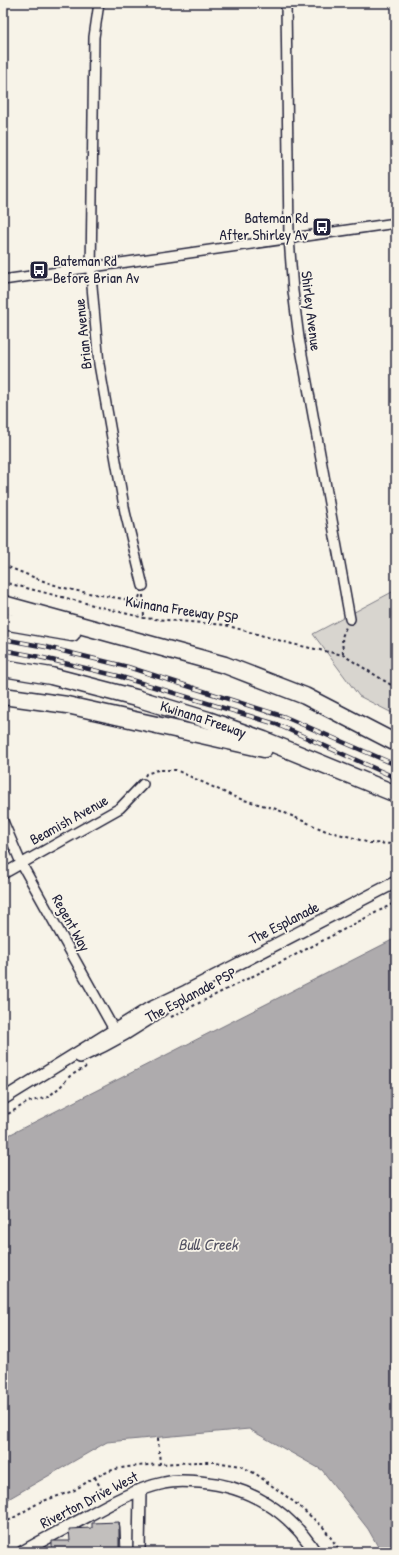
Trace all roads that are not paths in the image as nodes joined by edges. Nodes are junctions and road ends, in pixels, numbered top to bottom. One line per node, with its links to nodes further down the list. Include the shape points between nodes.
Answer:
1 (99, 3): 5 (street, Brian Avenue, via 94,37)
2 (286, 3): 4 (street, Shirley Avenue)
3 (396, 223): 4 (street)
4 (289, 238): 5 (street); 9 (street, Shirley Avenue, via 299,338)
5 (91, 267): 6 (street); 7 (street, Brian Avenue, via 99,364 125,512)
6 (3, 280)
7 (143, 586)
8 (3, 604): 13 (highway, via 225,665 305,696)
9 (350, 619)
10 (3, 621): 13 (highway, via 55,629 178,660 260,687)
11 (3, 668): 14 (highway, Kwinana Freeway, via 58,678 136,698 264,740)
12 (3, 696): 14 (highway, via 67,705)
13 (396, 744)
14 (308, 759): 16 (highway, Kwinana Freeway)
15 (143, 784): 18 (street, Beamish Avenue, via 120,808)
16 (396, 794)
17 (3, 821): 18 (street, Regent Way)
18 (21, 863): 19 (street, Beamish Avenue); 21 (street, Regent Way)
19 (3, 874)
20 (396, 882): 21 (street, The Esplanade, via 148,1009)
21 (117, 1034): 22 (street, The Esplanade, via 90,1044)
22 (3, 1099)
23 (140, 1490): 24 (street, Riverton Drive West, via 109,1504); 25 (street); 26 (street, Riverton Drive West, via 165,1482 188,1481 237,1488 276,1508)
24 (22, 1552)
25 (139, 1552)
26 (316, 1552)

